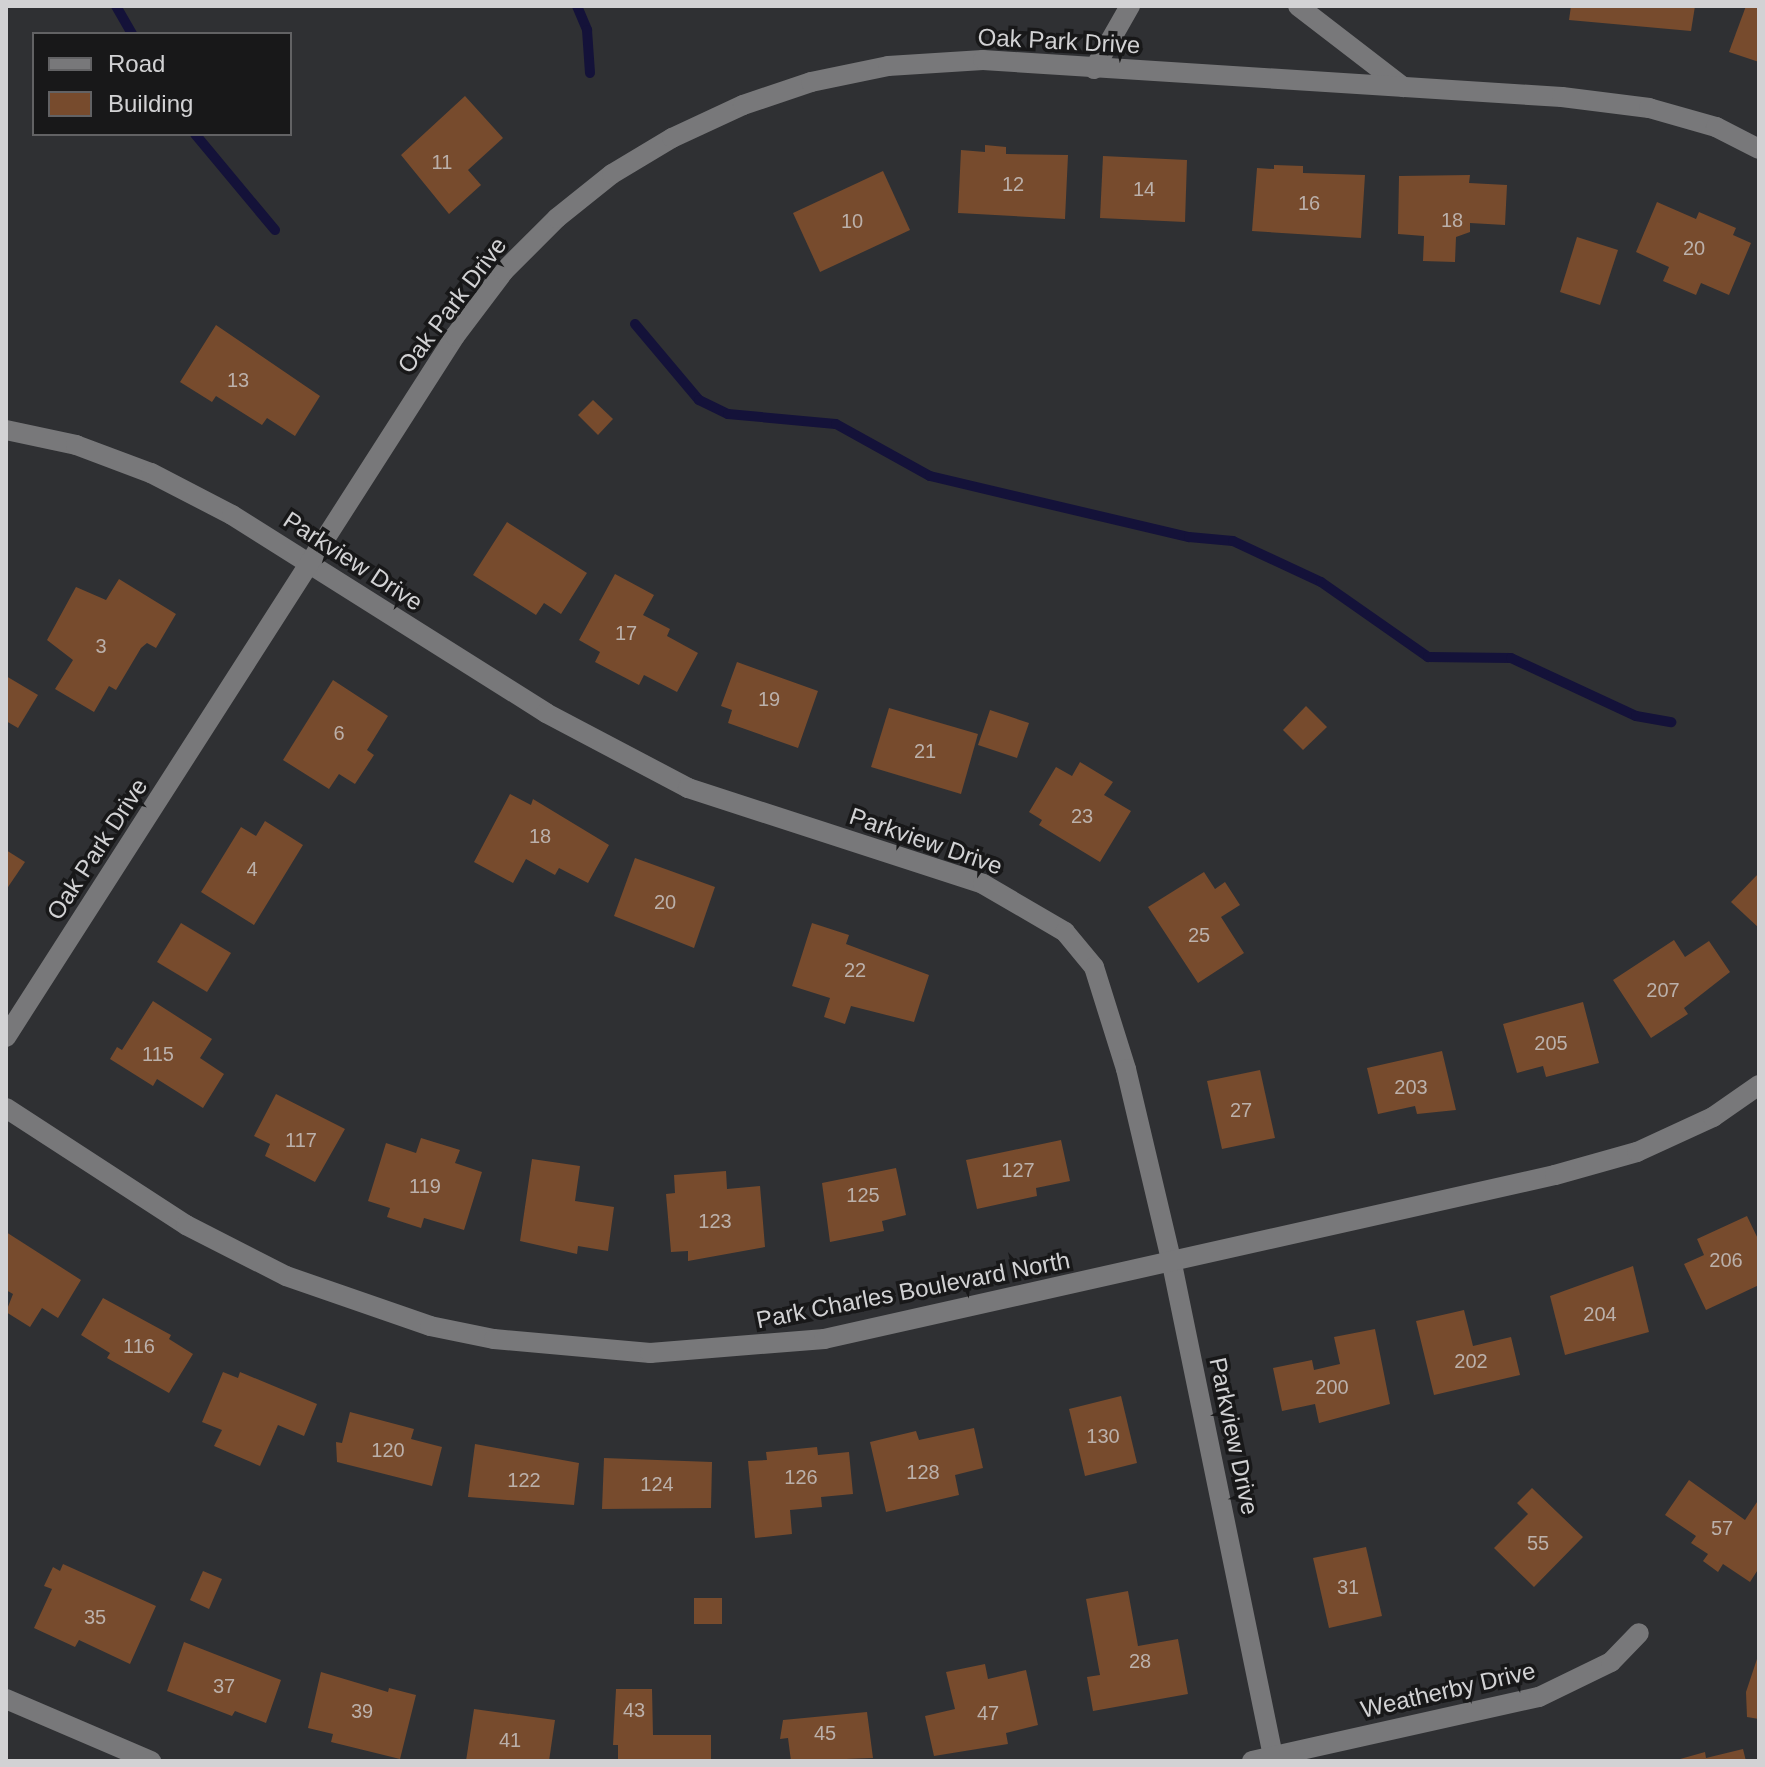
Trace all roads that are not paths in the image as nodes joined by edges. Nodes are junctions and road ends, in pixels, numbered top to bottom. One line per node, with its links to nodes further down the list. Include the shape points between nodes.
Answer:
1 (1130, 6): 3 (street)
2 (1298, 6): 4 (street)
3 (1094, 69): 4 (street, Oak Park Drive); 7 (street, Oak Park Drive, via 983,60 888,66 811,82 743,105 612,174 504,271 455,336)
4 (1403, 87): 5 (street, Oak Park Drive, via 1649,108 1716,127)
5 (1759, 149)
6 (6, 430): 7 (street, Parkview Drive, via 76,445 151,473)
7 (310, 562): 8 (street, Oak Park Drive); 11 (street, Parkview Drive, via 621,756 702,793 983,884 1065,932 1094,967 1110,1008)
8 (6, 1037)
9 (1759, 1085): 11 (street, Park Charles Boulevard North, via 1713,1117 1637,1152)
10 (6, 1108): 11 (street, Park Charles Boulevard North, via 186,1225 286,1276 430,1326 571,1350 650,1353 824,1339)
11 (1172, 1264): 14 (street, Parkview Drive)
12 (1639, 1633): 14 (street, Weatherby Drive, via 1611,1662 1539,1697)
13 (6, 1699): 15 (street)
14 (1273, 1756): 16 (street, Weatherby Drive)
15 (151, 1761)
16 (1252, 1761)

